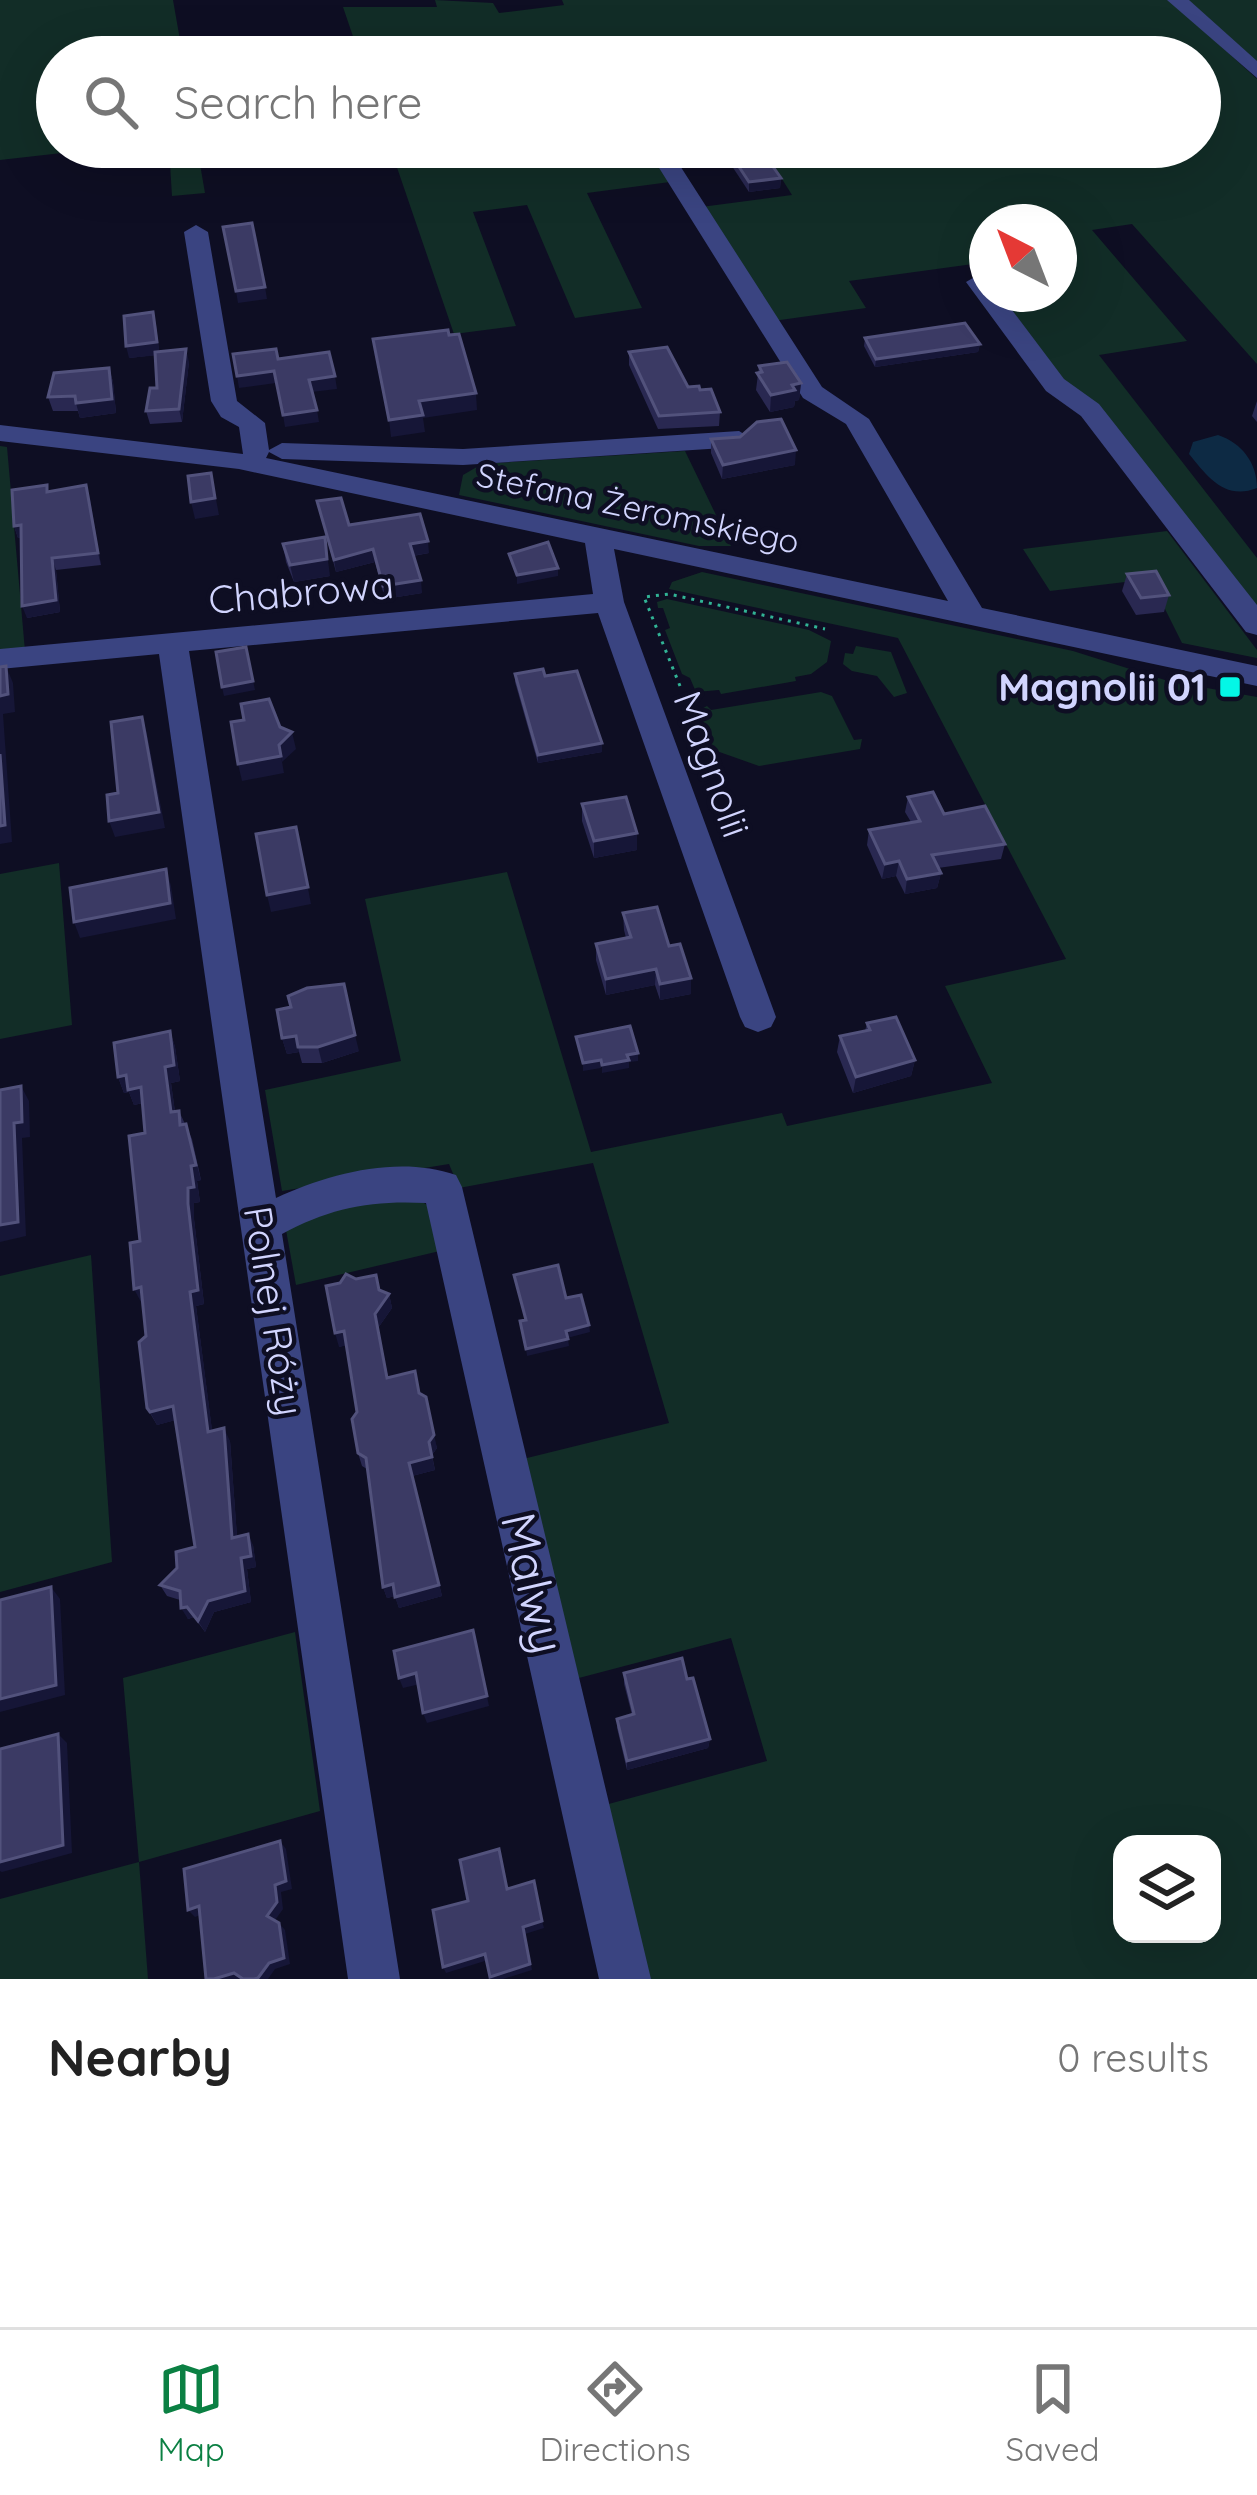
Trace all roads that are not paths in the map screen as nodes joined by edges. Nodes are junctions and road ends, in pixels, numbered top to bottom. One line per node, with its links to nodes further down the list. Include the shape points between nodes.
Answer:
1 (1178, 0): 2 (street)
2 (1218, 36)
3 (1221, 39): 4 (street)
4 (1257, 72)
5 (670, 168): 15 (street, via 812,392 856,419)
6 (196, 232): 11 (street, via 224,401 252,423)
7 (1000, 312): 16 (street, via 1055,385 1090,410)
8 (0, 433): 11 (street, Stefana Żeromskiego)
9 (740, 440): 10 (street)
10 (406, 455): 11 (street); 12 (street)
11 (248, 457): 12 (street, Stefana Żeromskiego)
12 (355, 485): 13 (street, Stefana Żeromskiego)
13 (598, 538): 14 (street, Magnolii); 15 (street, Stefana Żeromskiego)
14 (609, 602): 17 (street, Chabrowa); 20 (street, Magnolii)
15 (971, 614): 19 (street, Stefana Żeromskiego)
16 (1257, 625)
17 (172, 644): 18 (street, Chabrowa); 21 (street, Polnej Róży)
18 (0, 659)
19 (1257, 676)
20 (758, 1017)
21 (261, 1226): 22 (street, Polnej Róży); 23 (street, Malwy, via 344,1186 442,1187)
22 (374, 1979)
23 (625, 1979)

